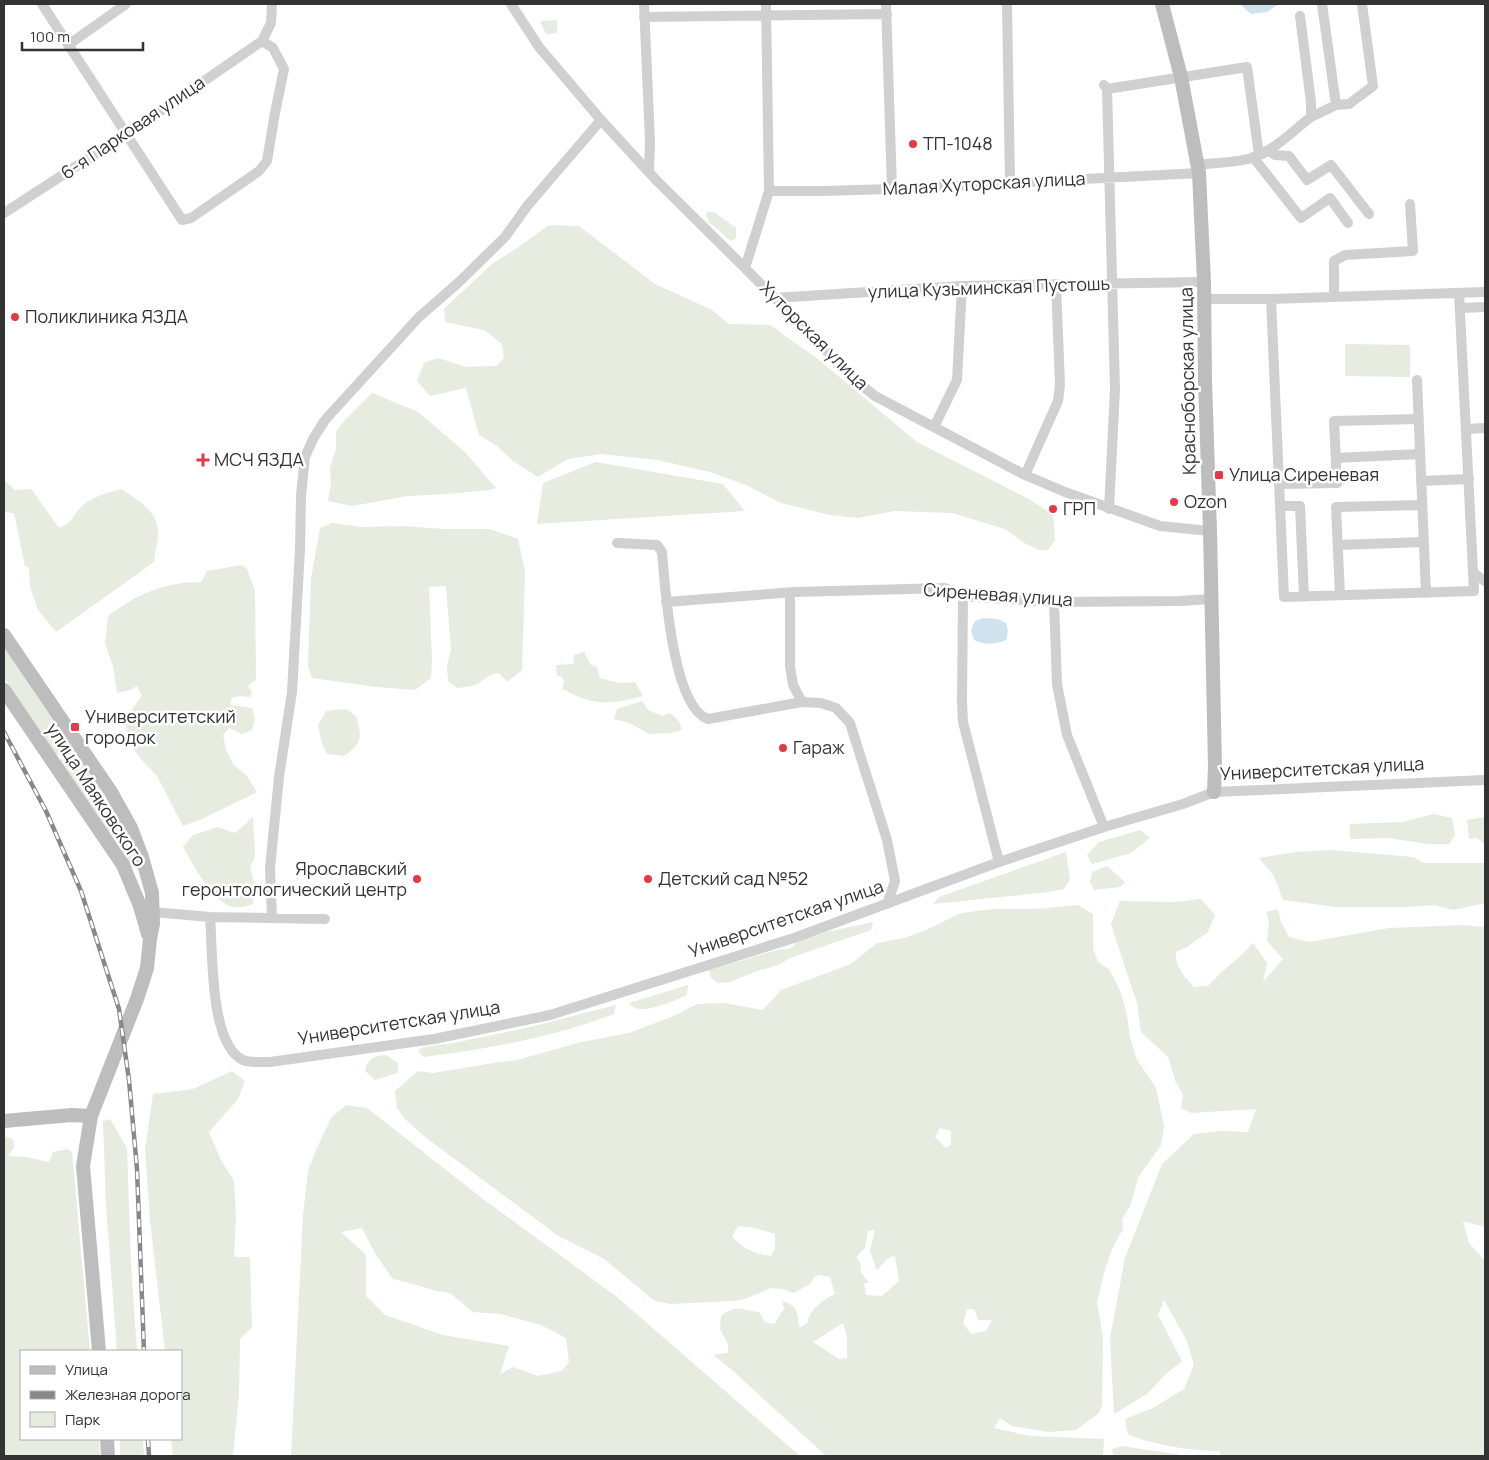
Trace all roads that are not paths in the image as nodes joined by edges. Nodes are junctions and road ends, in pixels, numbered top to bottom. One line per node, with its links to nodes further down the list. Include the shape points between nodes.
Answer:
1 (42, 4): 16 (street)
2 (126, 4): 16 (street)
3 (272, 4): 15 (street, via 271,23)
4 (511, 4): 20 (street, Хуторская улица, via 539,48)
5 (644, 4): 14 (street)
6 (766, 4): 12 (street)
7 (1007, 4): 26 (street)
8 (1162, 4): 17 (main road, Красноборская улица)
9 (1322, 4): 18 (street)
10 (1362, 4): 18 (street, via 1373,86 1349,104)
11 (886, 9): 12 (street); 27 (street)
12 (766, 16): 14 (street); 28 (street)
13 (1300, 16): 19 (street)
14 (644, 18): 24 (street)
15 (262, 41): 21 (street, 6-я Парковая улица); 21 (street, via 273,48 284,69 267,161 191,218 182,220)
16 (68, 45): 21 (street)
17 (1181, 77): 22 (street, via 1247,67); 23 (main road, Красноборская улица); 25 (street, via 1106,87)
18 (1336, 105): 19 (street)
19 (1311, 117): 22 (street)
20 (601, 120): 24 (street, Хуторская улица); 87 (street, via 528,205 505,237 419,317 326,420 305,457 292,692 270,868)
21 (125, 135): 30 (street, 6-я Парковая улица)
22 (1260, 154): 23 (street, Малая Хуторская улица); 31 (street, via 1289,156 1307,180 1331,165); 32 (street, via 1301,218 1330,198)
23 (1199, 169): 25 (street, Малая Хуторская улица); 34 (main road, Красноборская улица)
24 (649, 171): 33 (street, Хуторская улица)
25 (1109, 178): 26 (street, Малая Хуторская улица); 35 (street)
26 (1010, 183): 27 (street, Малая Хуторская улица)
27 (892, 189): 28 (street, Малая Хуторская улица)
28 (769, 191): 33 (street)
29 (1410, 204): 40 (street, via 1413,251 1345,255 1334,261)
30 (4, 213)
31 (1368, 214)
32 (1348, 223)
33 (745, 268): 41 (street, Хуторская улица)
34 (1204, 282): 35 (street, улица Кузьминская Пустошь); 42 (main road, Красноборская улица)
35 (1112, 283): 36 (street, улица Кузьминская Пустошь); 59 (street, via 1115,390)
36 (1056, 284): 37 (street, улица Кузьминская Пустошь); 53 (street, via 1058,401)
37 (962, 286): 41 (street, улица Кузьминская Пустошь); 48 (street, via 957,380)
38 (1459, 292): 39 (street); 40 (street); 45 (street)
39 (1485, 292)
40 (1334, 297): 43 (street)
41 (774, 298): 48 (street, Хуторская улица, via 854,380 875,396)
42 (1204, 299): 43 (street); 60 (main road, Красноборская улица)
43 (1271, 299): 56 (street)
44 (1485, 307): 45 (street)
45 (1460, 308): 49 (street)
46 (1417, 380): 47 (street)
47 (1419, 419): 51 (street); 52 (street, via 1334,421)
48 (934, 427): 53 (street, Хуторская улица)
49 (1466, 428): 50 (street); 54 (street)
50 (1485, 428)
51 (1420, 454): 52 (street); 55 (street)
52 (1336, 458): 56 (street, via 1336,483)
53 (1025, 475): 59 (street, Хуторская улица)
54 (1469, 479): 55 (street); 65 (street)
55 (1422, 481): 57 (street)
56 (1279, 484): 58 (street)
57 (1422, 504): 61 (street); 63 (street, via 1336,507)
58 (1280, 506): 71 (street, via 1300,506); 71 (street, via 1284,597)
59 (1109, 509): 60 (street, Хуторская улица, via 1160,526)
60 (1210, 531): 72 (main road, Красноборская улица)
61 (1424, 542): 63 (street); 68 (street)
62 (617, 543): 73 (street, via 657,545 660,548)
63 (1338, 544): 70 (street)
64 (1485, 573): 65 (street)
65 (1473, 574): 66 (street); 68 (street, via 1474,591)
66 (1485, 581)
67 (790, 593): 69 (street, Сиреневая улица, via 945,588); 73 (street, Сиреневая улица); 77 (street, via 790,666)
68 (1426, 593): 70 (street)
69 (963, 596): 74 (street, Сиреневая улица); 83 (street, via 963,722)
70 (1340, 596): 71 (street)
71 (1304, 597)
72 (1211, 599): 74 (street, Сиреневая улица); 79 (main road, Красноборская улица)
73 (666, 602): 77 (street, via 679,673 690,701 703,717 708,719)
74 (1054, 602): 80 (street, via 1058,684 1068,735)
75 (4, 634): 81 (main road, улица Маяковского, via 111,792)
76 (4, 690): 82 (main road, улица Маяковского)
77 (802, 702): 84 (street, via 836,708 850,723 888,840 895,881)
78 (1485, 780): 79 (street, Университетская улица)
79 (1214, 792): 80 (street, Университетская улица)
80 (1104, 827): 83 (street, Университетская улица)
81 (131, 828): 82 (main road, via 128,835 119,840); 85 (main road, улица Маяковского, via 152,893)
82 (106, 840): 89 (main road, улица Маяковского, via 132,886)
83 (998, 862): 84 (street, Университетская улица)
84 (887, 904): 86 (street, Университетская улица, via 794,938 550,1015 434,1039 270,1062 243,1061 229,1048 214,990)
85 (153, 912): 86 (street); 89 (main road, улица Маяковского)
86 (210, 917): 87 (street)
87 (272, 918): 88 (street)
88 (325, 919)
89 (150, 939): 90 (main road, via 147,968 137,999)
90 (91, 1116): 91 (main road); 92 (main road, via 84,1166)
91 (4, 1121)
92 (99, 1350)
93 (107, 1440): 94 (main road)
94 (108, 1456)

